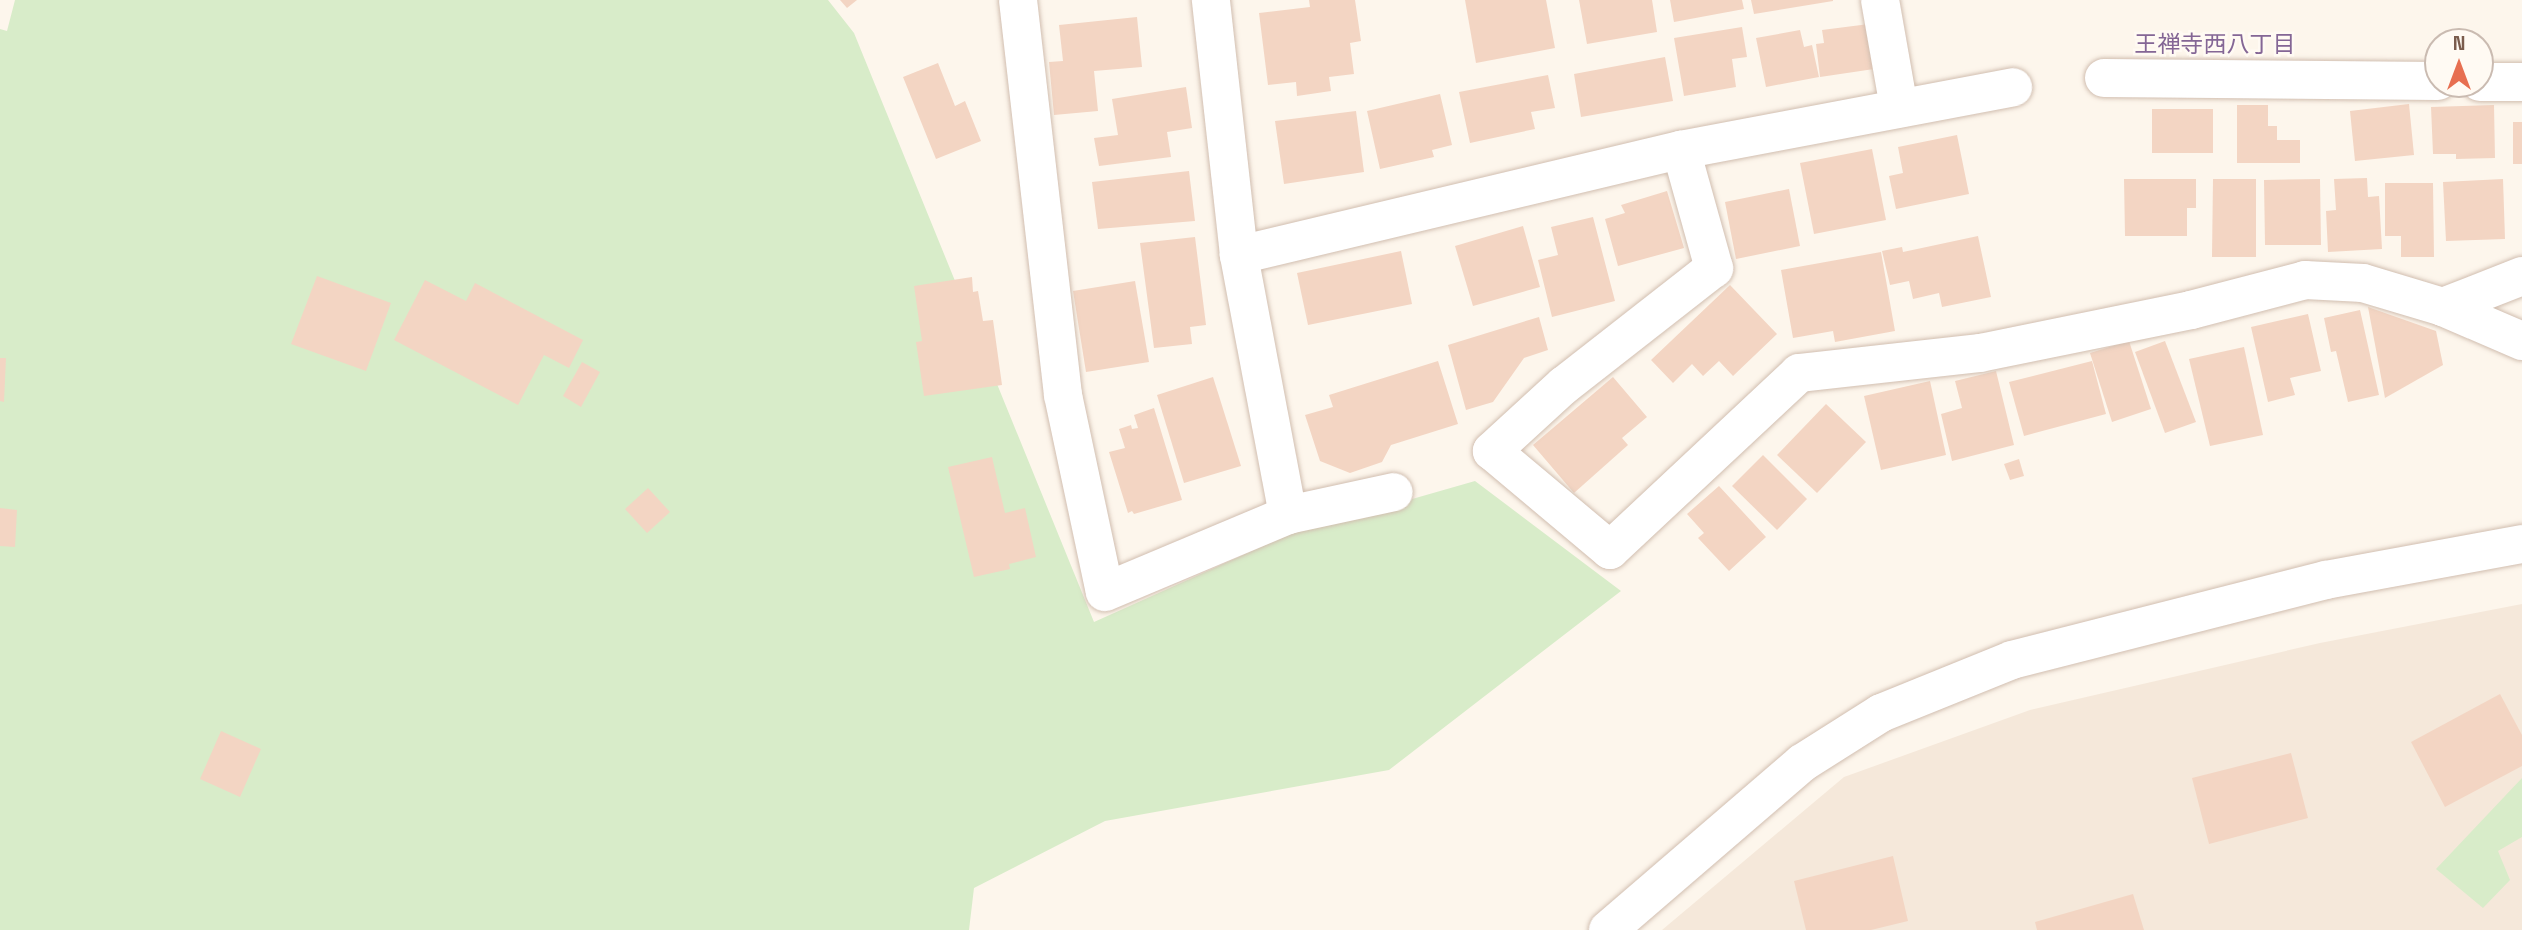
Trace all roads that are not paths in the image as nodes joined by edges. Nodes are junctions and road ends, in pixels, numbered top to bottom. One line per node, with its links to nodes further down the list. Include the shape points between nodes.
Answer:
1 (1018, 0): 16 (street, via 1063,395 1105,592)
2 (1212, 0): 11 (street)
3 (1880, 0): 9 (street)
4 (2104, 78): 5 (street)
5 (2424, 81)
6 (2494, 82): 7 (street)
7 (2522, 82)
8 (2013, 88): 9 (street)
9 (1899, 107): 10 (street)
10 (1681, 150): 11 (street); 13 (street, via 1714,268 1564,385 1492,451 1610,550 1799,373 1980,353 2191,310 2305,280 2363,284)
11 (1239, 255): 16 (street)
12 (2522, 276): 13 (street)
13 (2443, 307): 14 (street)
14 (2522, 341)
15 (1394, 492): 16 (street)
16 (1288, 515)
17 (2522, 544): 18 (street, via 2326,580 2025,657 1881,713 1802,763)
18 (1608, 930)

